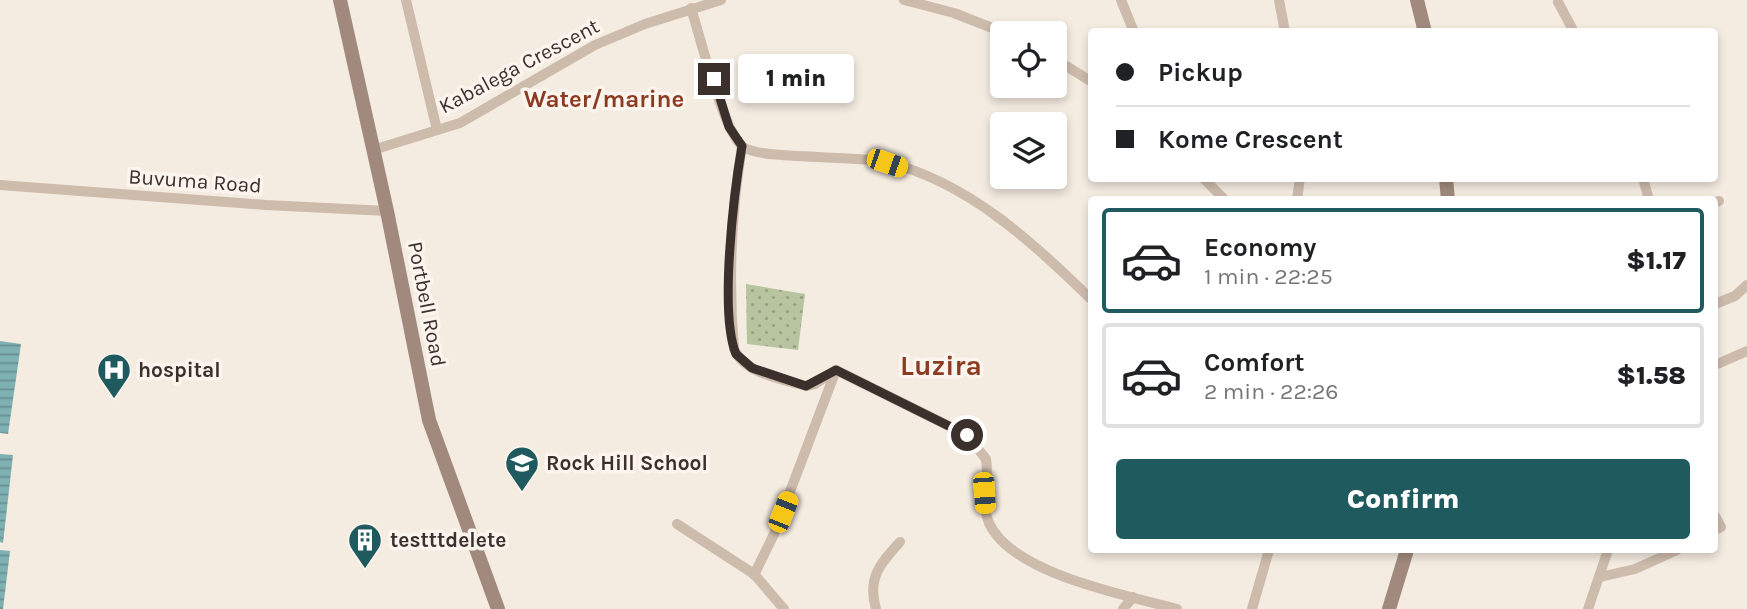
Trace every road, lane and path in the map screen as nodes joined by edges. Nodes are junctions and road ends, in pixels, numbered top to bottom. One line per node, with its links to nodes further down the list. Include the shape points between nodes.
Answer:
1 (340, 0): 19 (main road, Portbell Road)
2 (405, 0): 17 (street)
3 (721, 0): 9 (street, Kabalega Crescent)
4 (904, 0): 10 (street)
5 (1121, 0): 11 (street)
6 (1279, 0): 12 (street)
7 (1417, 0): 13 (main road)
8 (1558, 2): 14 (street)
9 (691, 8): 17 (street, Kabalega Crescent, via 595,45 460,123); 18 (street, via 729,127)
10 (990, 27)
11 (1132, 28)
12 (1284, 28)
13 (1424, 28)
14 (1572, 28)
15 (1067, 67): 16 (street)
16 (1088, 80)
17 (437, 130): 19 (street, Kabalega Crescent)
18 (742, 146): 25 (street, via 762,153 863,158 931,178 1021,233); 29 (street, via 733,202 730,272 736,354 752,368 806,386)
19 (373, 150): 23 (main road, Portbell Road)
20 (1207, 182): 22 (street)
21 (0, 185): 23 (street, Buvuma Road)
22 (1221, 196)
23 (387, 211): 39 (main road, Portbell Road, via 429,420)
24 (1747, 285): 26 (street, via 1733,298)
25 (1088, 296)
26 (1718, 303)
27 (1747, 352): 28 (street)
28 (1718, 364)
29 (836, 370): 36 (street, via 783,512); 38 (street, via 972,440 987,464 984,493 989,522 1009,549 1030,563)
30 (677, 524): 36 (street)
31 (900, 542): 41 (street, via 874,573)
32 (1268, 553): 44 (street)
33 (1406, 553): 45 (main road)
34 (1607, 553): 37 (street)
35 (1670, 553): 37 (street, via 1635,569)
36 (754, 575): 40 (street)
37 (1600, 577): 46 (street)
38 (1133, 597): 42 (street); 43 (street)
39 (498, 609)
40 (784, 609)
41 (876, 609)
42 (1123, 609)
43 (1177, 609)
44 (1252, 609)
45 (1389, 609)
46 (1588, 609)

